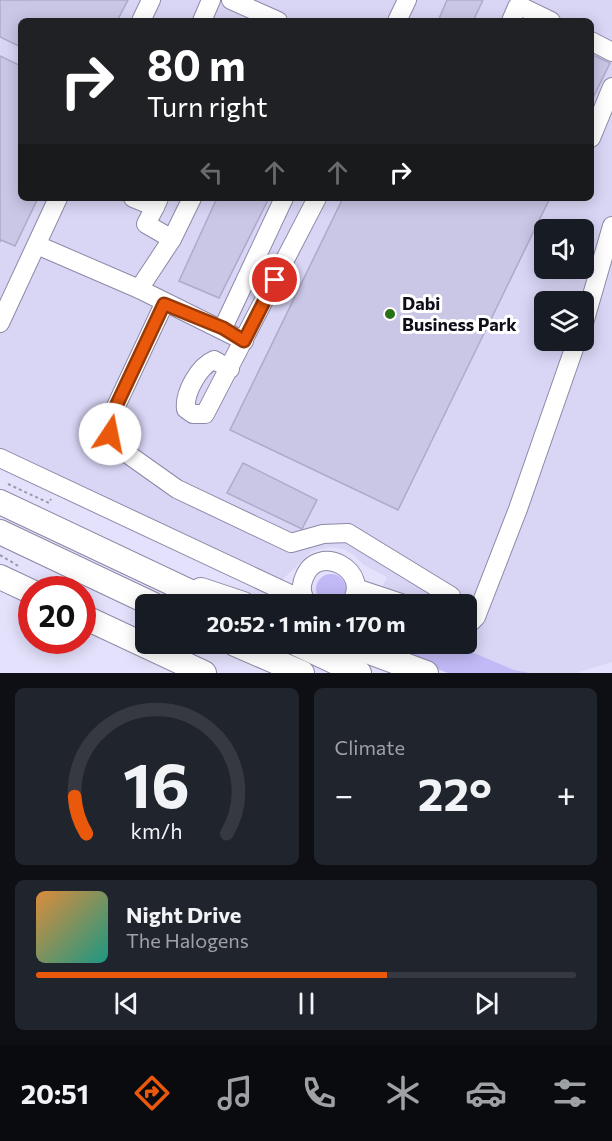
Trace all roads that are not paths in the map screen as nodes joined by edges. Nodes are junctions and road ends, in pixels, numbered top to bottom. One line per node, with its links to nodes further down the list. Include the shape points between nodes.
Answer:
1 (151, 0): 5 (street)
2 (211, 0): 6 (street)
3 (407, 0): 8 (street)
4 (239, 9): 7 (street)
5 (142, 18)
6 (203, 18)
7 (268, 18)
8 (398, 18)
9 (512, 18): 10 (street, via 517,8 524,8)
10 (545, 18)
11 (594, 43): 12 (street)
12 (612, 52)
13 (612, 87): 14 (street)
14 (594, 131)
15 (57, 201): 22 (street)
16 (191, 201): 21 (street)
17 (283, 201): 27 (street)
18 (314, 201): 28 (street)
19 (157, 202): 21 (street, via 146,224)
20 (612, 226): 24 (street)
21 (172, 239): 23 (street)
22 (37, 245): 23 (street); 26 (street)
23 (139, 289): 25 (street)
24 (593, 291)
25 (164, 304): 27 (street); 44 (street, via 109,421 115,445 177,489 291,543 323,534 348,533)
26 (0, 322)
27 (223, 328): 28 (street)
28 (244, 341): 30 (street)
29 (573, 351): 46 (street)
30 (230, 369): 31 (street, via 214,360 206,363); 32 (street)
31 (195, 381): 32 (street); 32 (street, via 185,402 186,409 193,414 205,414)
32 (218, 392)
33 (0, 458): 41 (street)
34 (0, 502): 36 (main road)
35 (0, 532): 45 (main road)
36 (148, 572): 39 (main road); 40 (main road)
37 (0, 577): 38 (main road)
38 (18, 585)
39 (195, 594)
40 (213, 594)
41 (288, 594)
42 (305, 594): 43 (street, via 305,574 318,562 336,561 355,579)
43 (356, 594)
44 (449, 594)
45 (135, 596)
46 (477, 614)
47 (96, 623): 52 (main road)
48 (242, 654): 53 (main road)
49 (258, 654): 54 (main road)
50 (318, 654): 55 (main road)
51 (375, 654): 56 (main road)
52 (204, 673)
53 (271, 673)
54 (302, 673)
55 (359, 673)
56 (426, 673)

